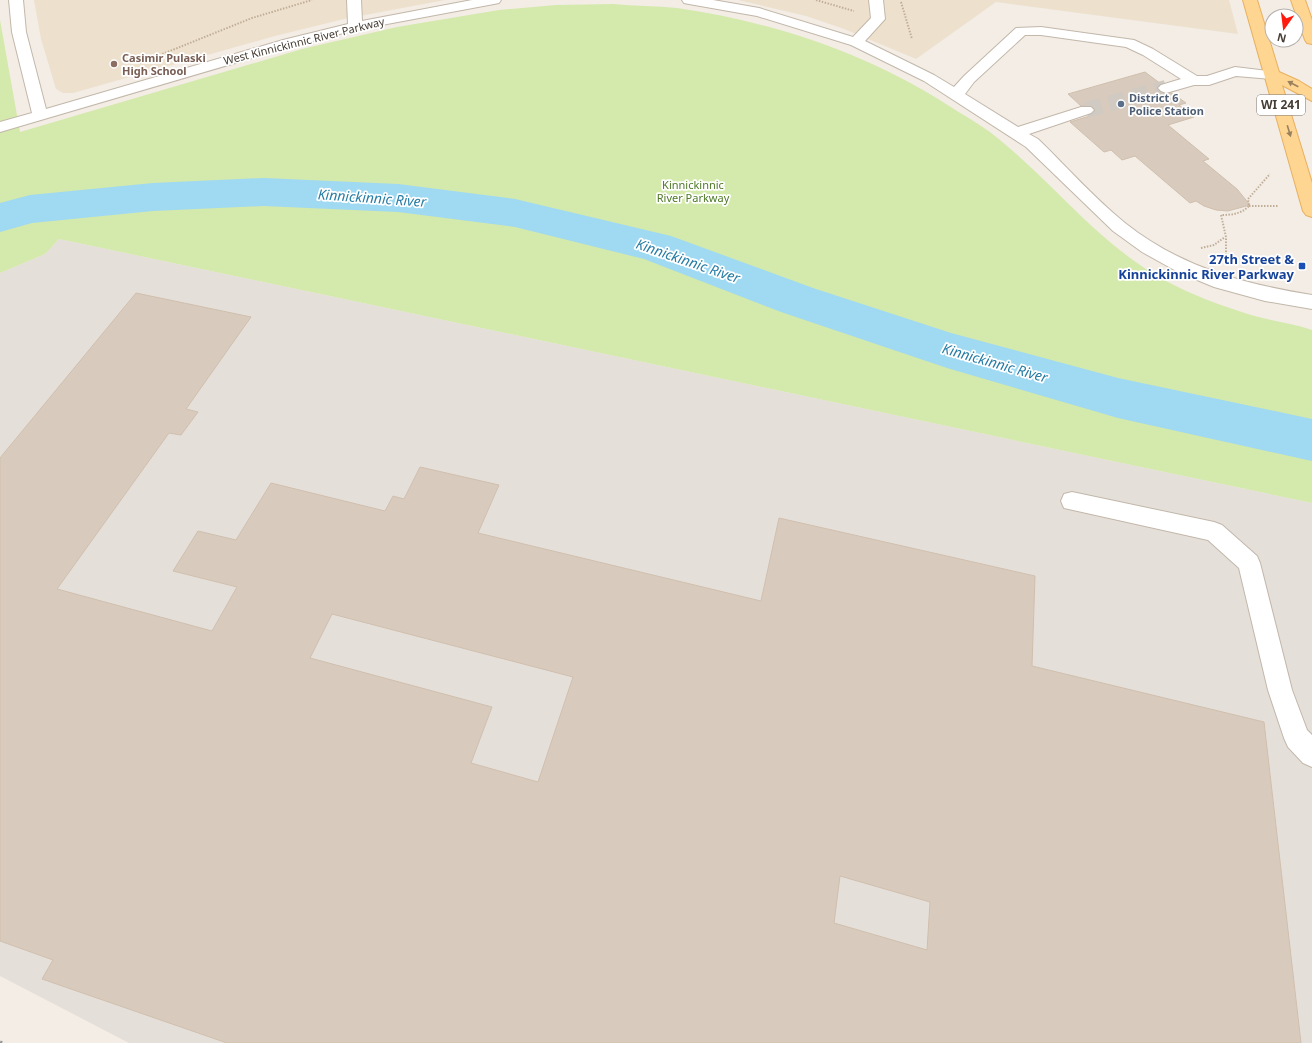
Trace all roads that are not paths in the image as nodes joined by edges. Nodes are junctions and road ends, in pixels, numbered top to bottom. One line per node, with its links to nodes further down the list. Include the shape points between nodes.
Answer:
1 (16, 0): 17 (street, via 20,32)
2 (354, 0): 8 (street)
3 (494, 0): 8 (street, West Kinnickinnic River Parkway)
4 (694, 0): 10 (street, via 759,12)
5 (876, 0): 10 (street, via 878,19)
6 (1250, 0): 11 (main road, WI 241)
7 (1298, 0): 9 (main road)
8 (355, 26): 17 (street, West Kinnickinnic River Parkway)
9 (1312, 40)
10 (856, 42): 14 (street, via 929,78)
11 (1272, 75): 12 (street, via 1235,71 1209,81); 15 (main road, one-way to 11, via 1294,84); 20 (main road, WI 241, one-way to 20)
12 (1193, 80): 13 (street); 14 (street, via 1129,43 1041,31 1021,31 969,79)
13 (1166, 88)
14 (956, 95): 19 (street)
15 (1312, 96)
16 (1086, 110): 19 (street)
17 (40, 115): 18 (street, West Kinnickinnic River Parkway)
18 (0, 127)
19 (1016, 133): 23 (street, via 1032,143 1119,227 1148,248 1184,268 1220,282 1265,294)
20 (1298, 162): 21 (main road); 22 (main road, WI 241)
21 (1312, 183)
22 (1312, 211)
23 (1312, 302)
24 (1072, 501): 25 (street, via 1214,532 1249,563 1280,690 1297,738)
25 (1312, 754)

